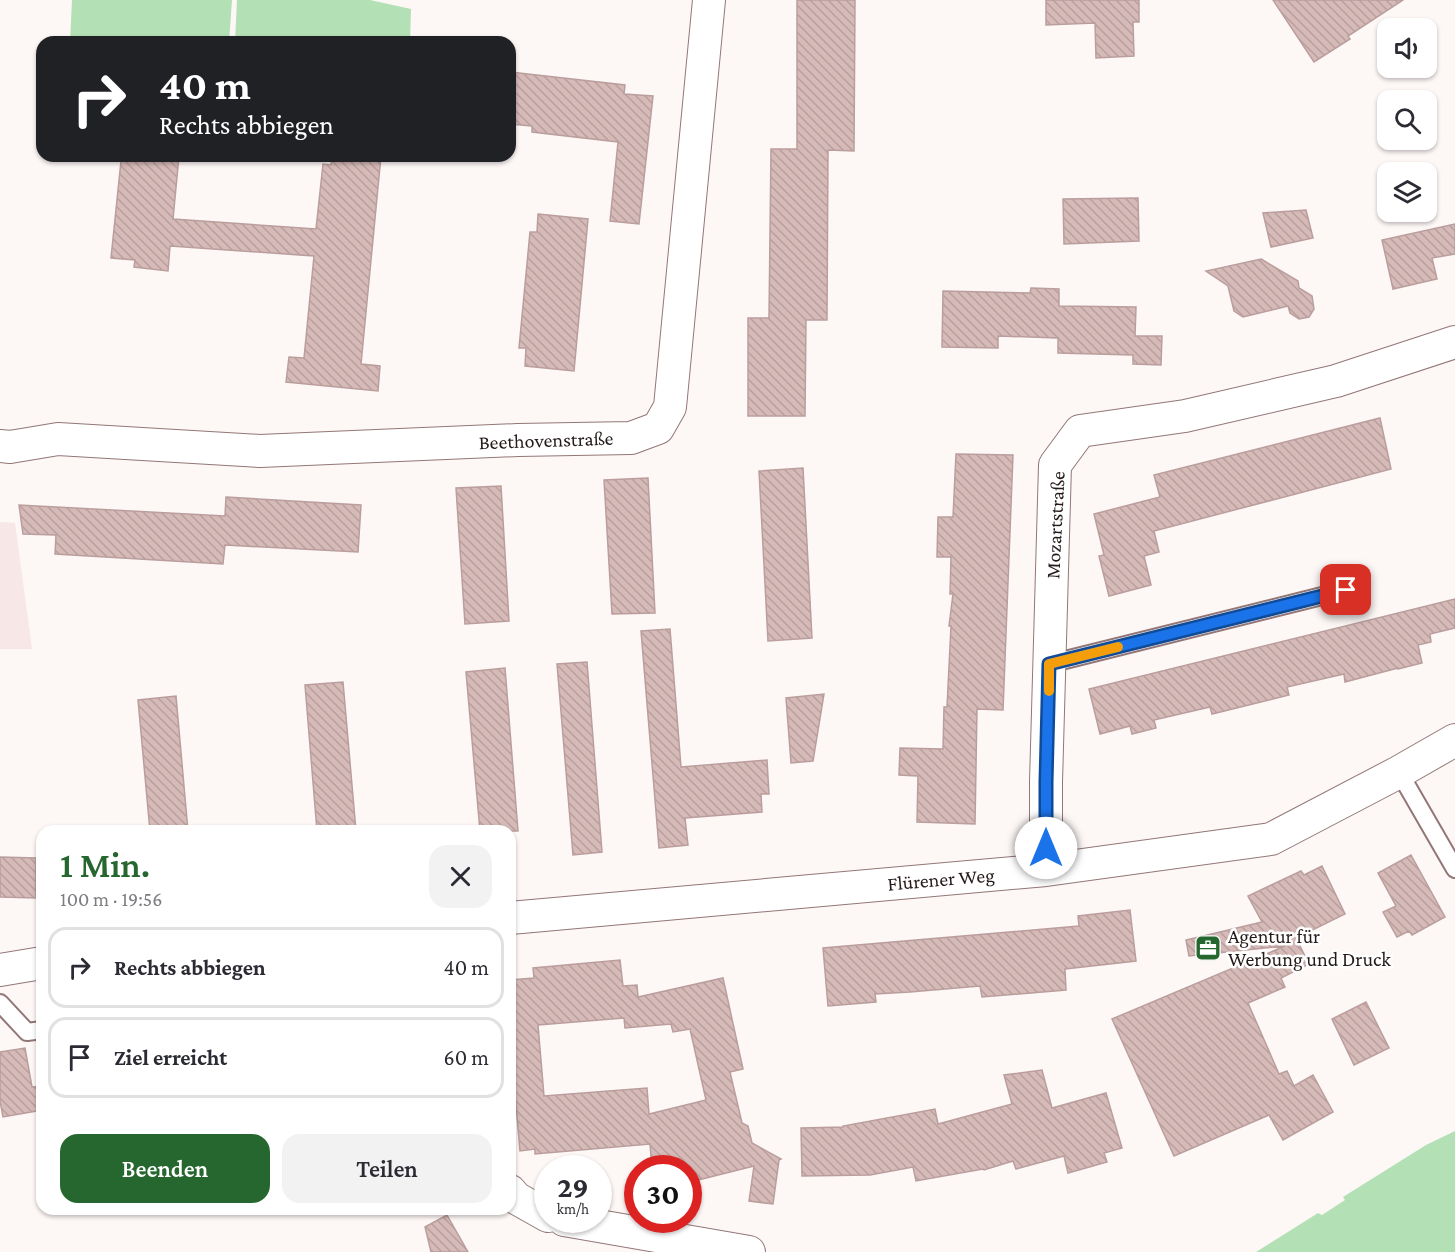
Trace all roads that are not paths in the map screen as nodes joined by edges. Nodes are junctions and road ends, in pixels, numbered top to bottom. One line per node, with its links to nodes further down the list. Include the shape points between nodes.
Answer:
1 (709, 0): 3 (street, Beethovenstraße, via 670,407 658,428 631,438 260,451 58,439)
2 (1455, 342): 5 (street, Mozartstraße, via 1336,381 1185,416 1080,431 1055,465)
3 (0, 446)
4 (1346, 590): 5 (lane)
5 (1049, 664): 9 (street, Mozartstraße)
6 (1455, 740): 7 (street, Flürener Weg)
7 (1399, 772): 8 (lane); 9 (street, Flürener Weg, via 1271,839)
8 (1455, 869)
9 (1046, 870): 10 (street, Flürener Weg)
10 (516, 917)
11 (36, 964): 12 (street)
12 (0, 970)
13 (0, 1003): 14 (lane, via 27,1032)
14 (36, 1031)
15 (516, 1197): 16 (street)
16 (534, 1208)
17 (612, 1228): 18 (street)
18 (749, 1252)

